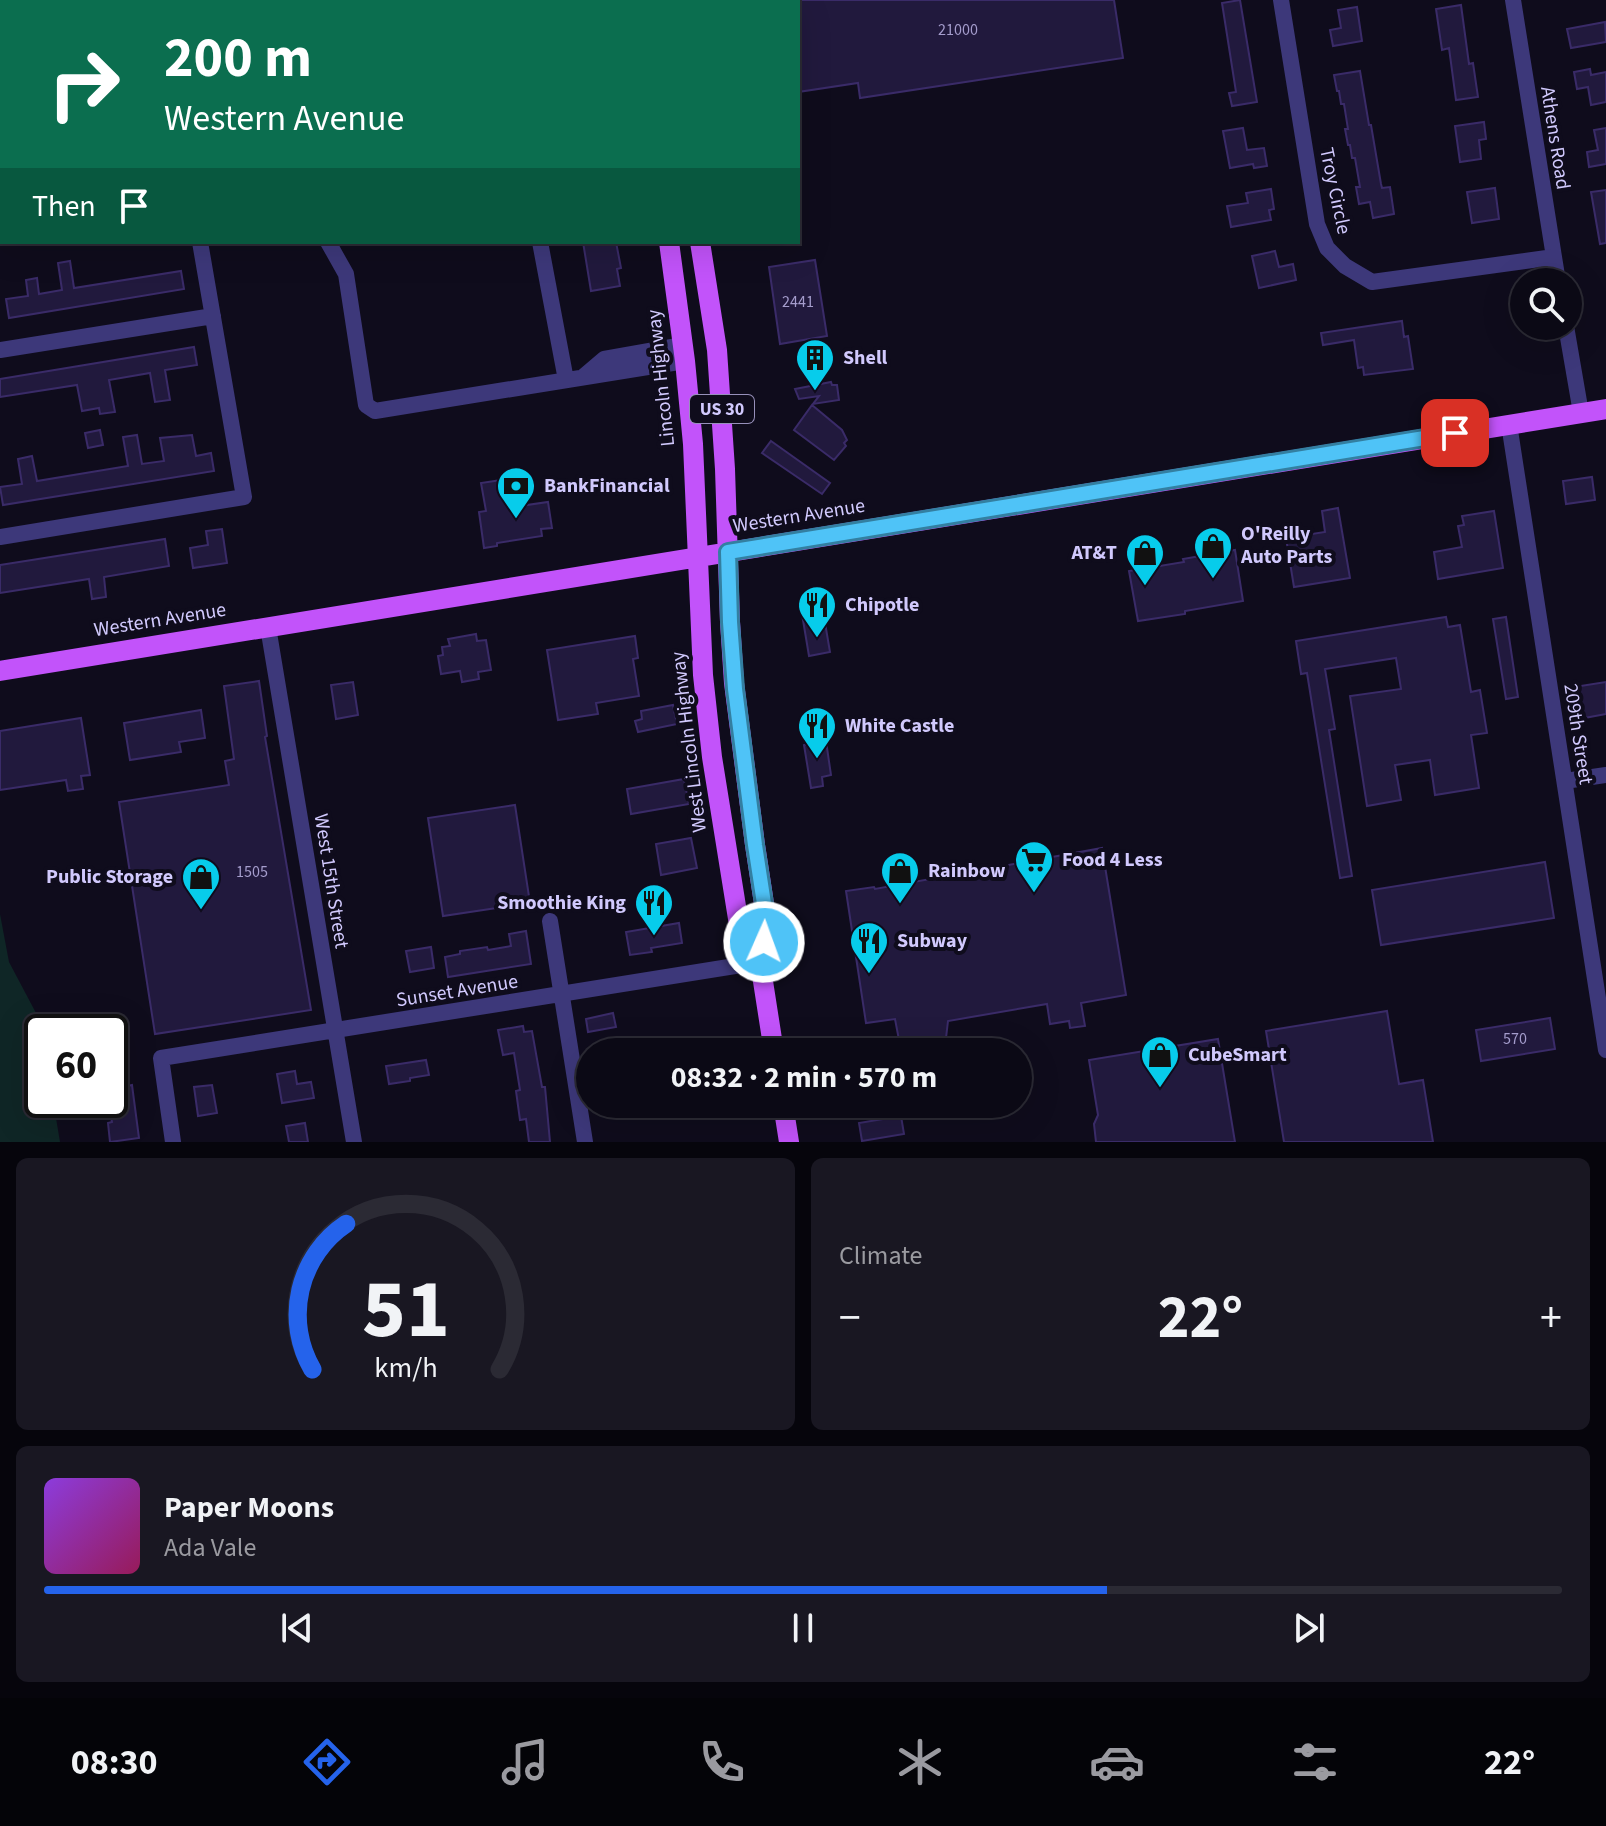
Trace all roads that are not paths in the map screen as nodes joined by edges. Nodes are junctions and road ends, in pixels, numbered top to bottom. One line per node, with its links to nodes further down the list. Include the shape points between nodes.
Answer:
1 (1281, 0): 8 (street, Troy Circle, via 1317,224 1327,248 1345,266 1372,282)
2 (1513, 0): 8 (street, Athens Road)
3 (200, 244): 10 (street)
4 (329, 244): 14 (street, via 346,274 366,405 375,411)
5 (540, 244): 14 (street)
6 (669, 244): 13 (main road, Lincoln Highway / US 30)
7 (700, 244): 19 (main road, US 30, via 718,361)
8 (1554, 257): 9 (street, Athens Road)
9 (1556, 268)
10 (213, 316): 12 (street); 18 (street, via 244,497)
11 (1568, 340): 16 (street)
12 (0, 350)
13 (684, 353): 14 (street, via 604,359); 20 (main road, Lincoln Highway / US 30)
14 (574, 379)
15 (1606, 409): 16 (main road, Western Avenue)
16 (1581, 413): 17 (main road, Western Avenue)
17 (1509, 424): 19 (main road, Western Avenue); 24 (street, 209th Street)
18 (0, 537)
19 (728, 552): 20 (main road, Western Avenue); 26 (main road, West Lincoln Highway / US 30, via 735,689 767,923)
20 (697, 557): 21 (main road, Western Avenue); 26 (main road, West Lincoln Highway / US 30, via 703,675 720,814 740,931)
21 (268, 627): 22 (main road, Western Avenue); 28 (street, West 15th Street)
22 (0, 671)
23 (1606, 775): 24 (street)
24 (1565, 781): 30 (street, 209th Street)
25 (550, 921): 27 (street)
26 (760, 962): 27 (street, Sunset Avenue); 29 (main road, West Lincoln Highway / US 30)
27 (562, 995): 28 (street, Sunset Avenue); 34 (street)
28 (335, 1030): 32 (street, Sunset Avenue, via 161,1058); 33 (street, West 15th Street)
29 (772, 1038)
30 (1606, 1050)
31 (785, 1118): 35 (main road)
32 (173, 1142)
33 (354, 1142)
34 (585, 1142)
35 (789, 1142)

